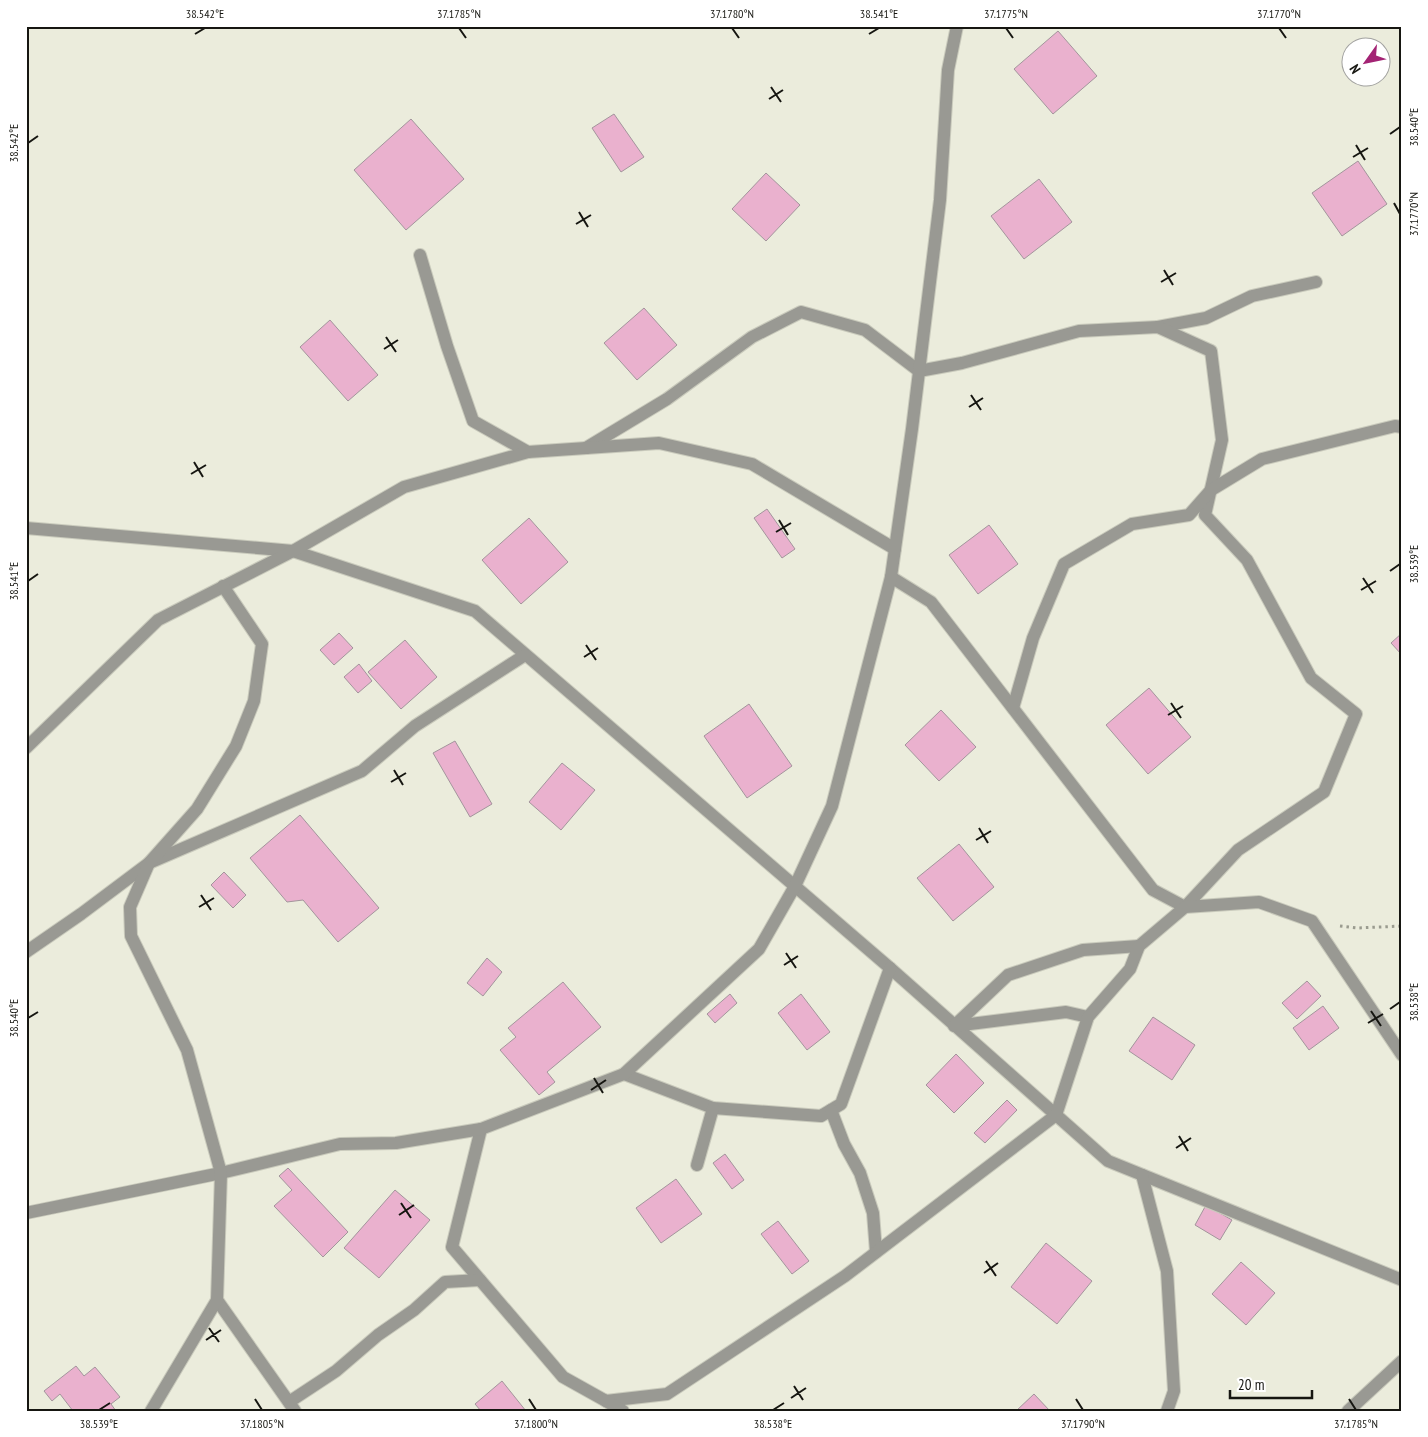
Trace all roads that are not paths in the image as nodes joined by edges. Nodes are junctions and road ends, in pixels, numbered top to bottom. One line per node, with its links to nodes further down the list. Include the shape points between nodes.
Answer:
1 (957, 26): 5 (street, via 948,70 940,200)
2 (420, 254): 8 (street, via 473,421)
3 (1316, 282): 4 (street, via 1252,296 1206,318)
4 (1158, 327): 5 (street, via 1079,331 962,363); 9 (street, via 1211,351 1222,440)
5 (919, 371): 7 (street, via 865,330 801,312 752,336 667,399); 11 (street)
6 (1402, 427): 9 (street, via 1262,458)
7 (586, 448): 8 (street); 11 (street, via 659,443 752,464)
8 (528, 452): 12 (street, via 404,487)
9 (1210, 490): 16 (street, via 1189,515 1132,524 1064,564 1032,638); 20 (street, via 1205,514 1247,560 1311,678 1356,714 1324,792 1238,850)
10 (26, 528): 12 (street)
11 (895, 549): 13 (street)
12 (293, 551): 14 (street); 15 (street, via 474,611)
13 (891, 577): 16 (street, via 932,602); 19 (street, via 832,806)
14 (224, 586): 17 (street, via 158,620); 18 (street, via 262,644 254,701 236,746 197,809)
15 (525, 655): 18 (street, via 416,726 362,771); 19 (street)
16 (1013, 708): 20 (street, via 1154,890)
17 (26, 748)
18 (149, 863): 22 (street); 33 (street, via 130,907 131,936 187,1050)
19 (795, 886): 23 (street); 27 (street, via 758,949)
20 (1185, 907): 21 (street); 26 (street, via 1259,902 1312,921)
21 (1139, 946): 24 (street, via 1130,969); 25 (street, via 1082,950 1008,976)
22 (26, 952)
23 (890, 968): 25 (street); 29 (street, via 841,1104)
24 (1088, 1017): 25 (street, via 1066,1012); 30 (street)
25 (954, 1026): 30 (street)
26 (1402, 1055)
27 (624, 1074): 28 (street); 31 (street)
28 (713, 1108): 29 (street, via 821,1116); 32 (street)
29 (831, 1110): 36 (street, via 860,1173 873,1213)
30 (1056, 1115): 34 (street, via 1108,1161); 36 (street)
31 (481, 1129): 33 (street, via 396,1143 340,1144); 37 (street, via 452,1247)
32 (697, 1165)
33 (222, 1173): 35 (street); 39 (street)
34 (1142, 1175): 38 (street); 45 (street, via 1167,1271 1174,1391)
35 (26, 1213)
36 (876, 1252): 41 (street, via 667,1394)
37 (480, 1280): 41 (street, via 563,1377); 42 (street, via 445,1282)
38 (1402, 1280)
39 (218, 1300): 42 (street); 43 (street)
40 (1402, 1361): 46 (street)
41 (606, 1400): 44 (street)
42 (292, 1406)
43 (151, 1411)
44 (623, 1411)
45 (1167, 1411)
46 (1348, 1411)

